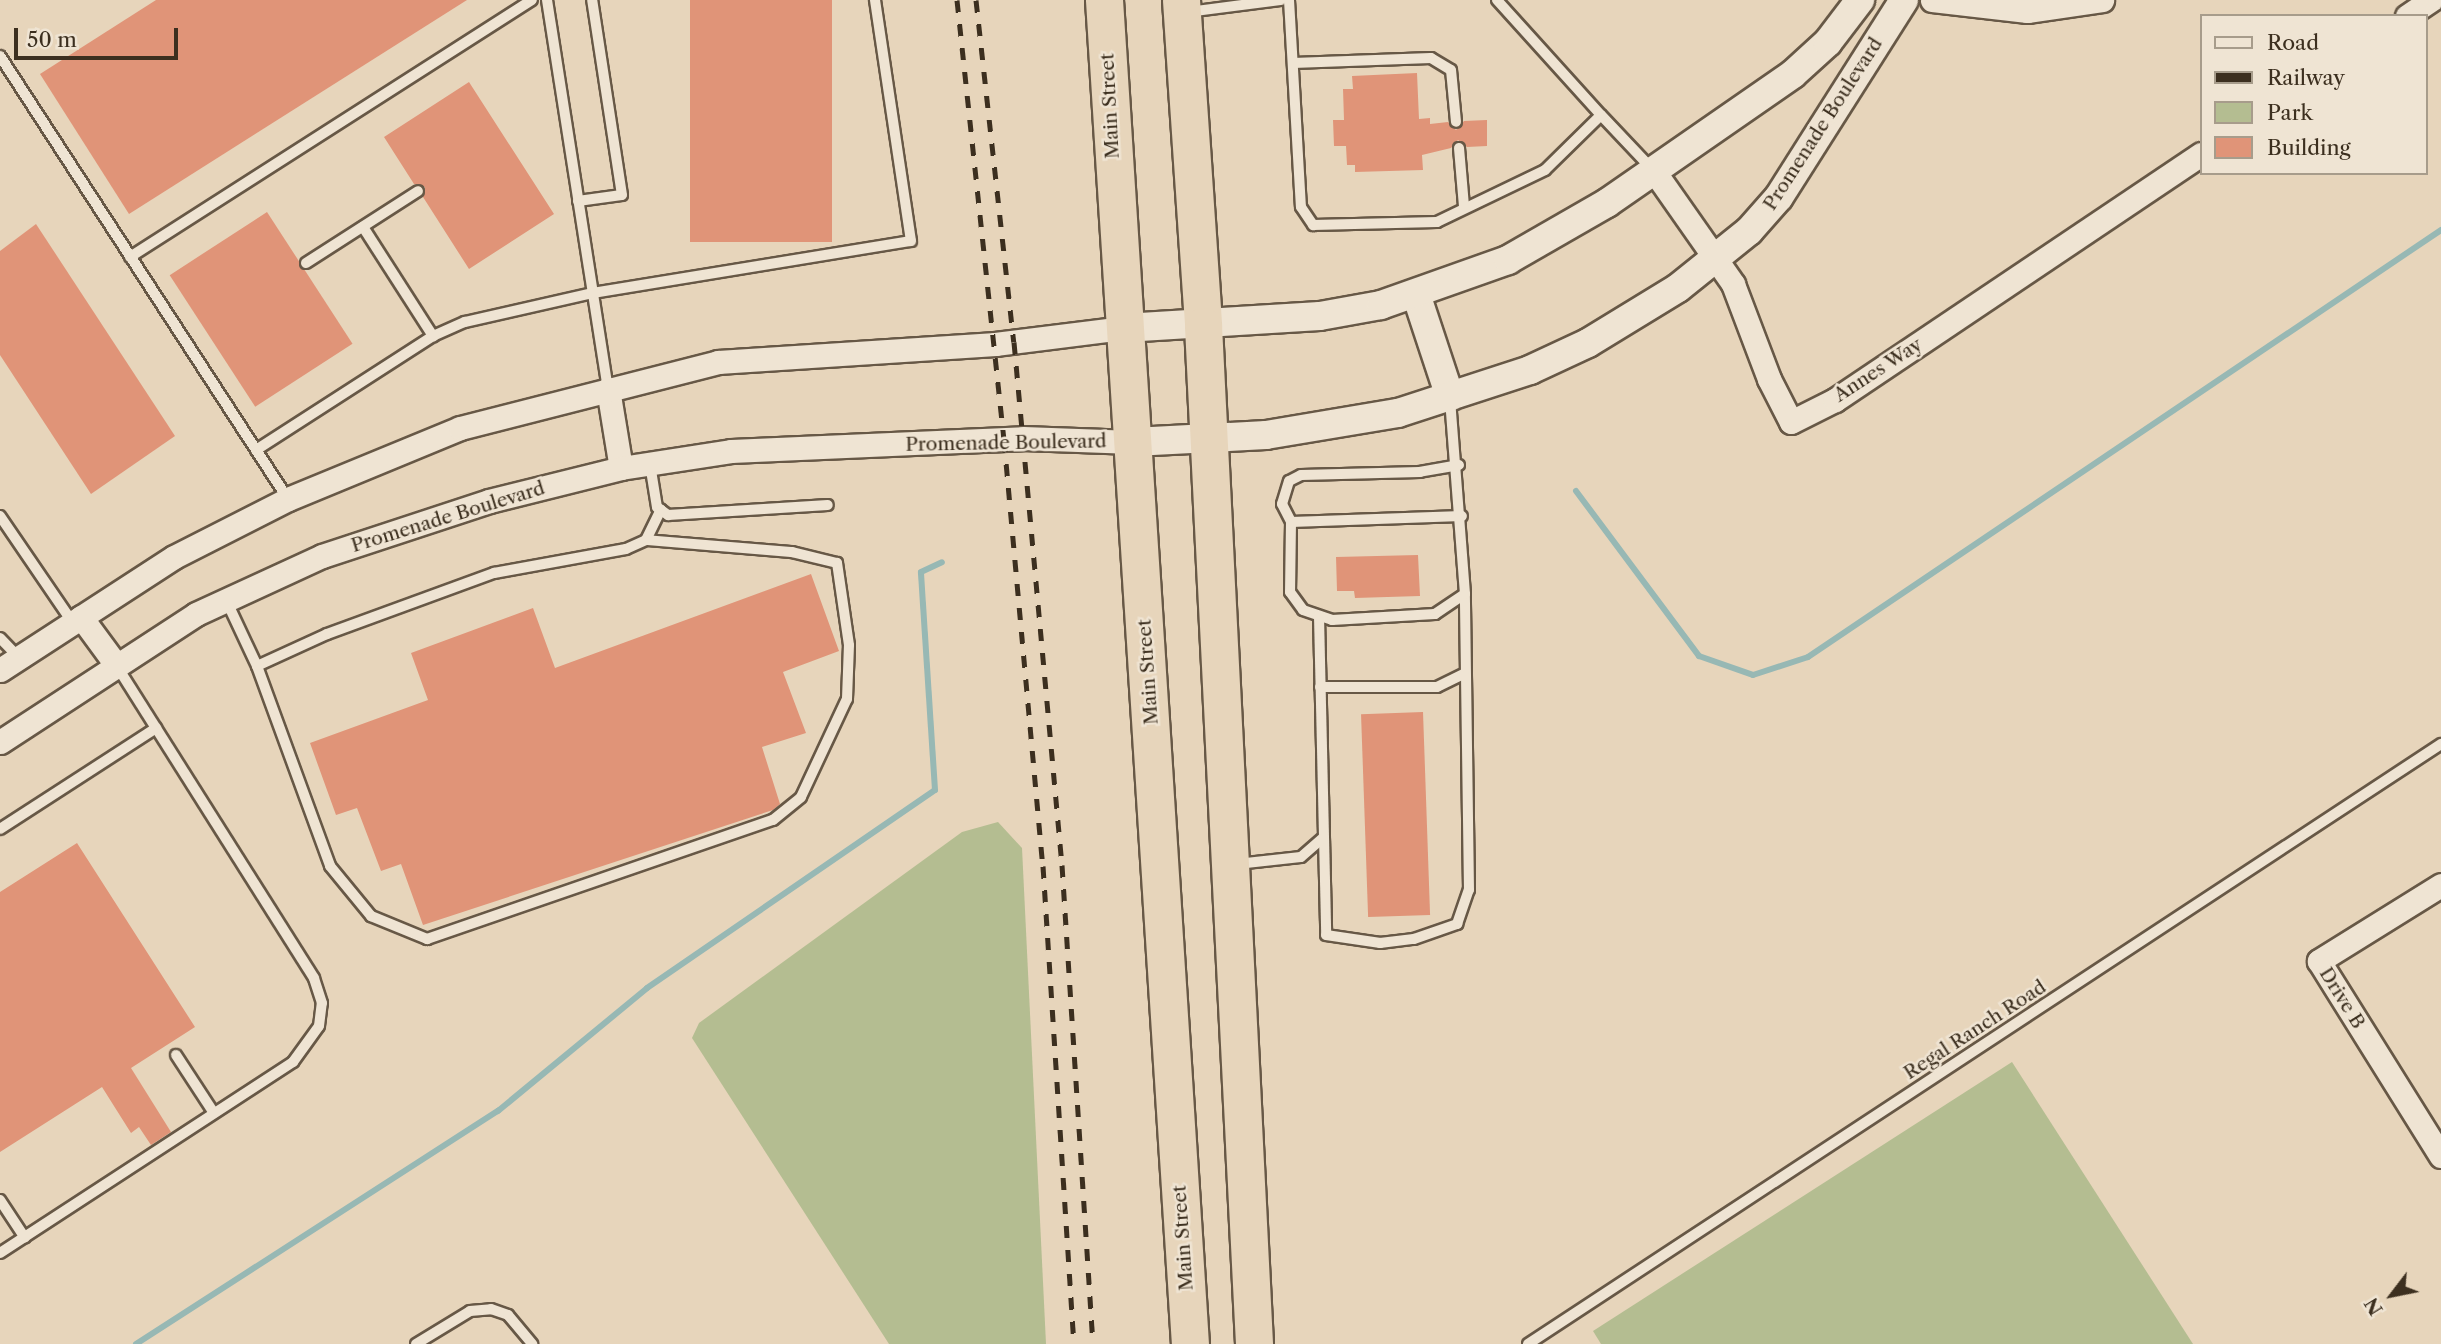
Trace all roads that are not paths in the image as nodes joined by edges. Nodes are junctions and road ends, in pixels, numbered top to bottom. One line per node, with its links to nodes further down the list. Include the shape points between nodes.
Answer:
1 (531, 0): 27 (lane)
2 (547, 0): 24 (lane)
3 (592, 0): 24 (lane, via 622,195)
4 (875, 0): 30 (lane, via 911,240)
5 (1104, 0): 33 (highway, Main Street)
6 (1281, 0): 14 (lane)
7 (1289, 0): 17 (lane)
8 (1497, 0): 18 (lane)
9 (1860, 0): 22 (street, Promenade Boulevard, via 1828,42 1793,74)
10 (1903, 0): 28 (street, Promenade Boulevard, via 1779,197)
11 (1932, 0): 12 (street, via 2026,11)
12 (2102, 0)
13 (2431, 0): 15 (street)
14 (1182, 7): 32 (highway)
15 (2410, 14)
16 (0, 57): 27 (lane)
17 (1293, 63): 19 (lane, via 1431,58 1451,70); 25 (lane, via 1300,207 1313,225 1437,222)
18 (1601, 115): 22 (lane); 25 (lane, via 1545,170)
19 (1456, 122)
20 (1459, 148): 25 (lane)
21 (2200, 155): 28 (street, Annes Way, via 1835,400 1791,422 1769,379 1747,313)
22 (1654, 172): 28 (street, Annes Way); 31 (street, Promenade Boulevard, via 1508,260)
23 (418, 191): 26 (lane)
24 (579, 201): 30 (lane)
25 (1464, 206)
26 (363, 227): 29 (lane); 34 (lane)
27 (130, 257): 39 (lane)
28 (1717, 259): 36 (street, Promenade Boulevard, via 1588,343 1530,370)
29 (306, 263)
30 (593, 293): 34 (lane, via 466,321); 35 (lane)
31 (1416, 294): 32 (street, Promenade Boulevard, via 1320,317); 36 (street)
32 (1203, 326): 33 (street, Promenade Boulevard); 37 (highway)
33 (1124, 328): 35 (street, Promenade Boulevard, via 995,344 718,362); 38 (highway, Main Street)
34 (433, 336): 39 (lane)
35 (608, 388): 42 (street); 43 (street, Promenade Boulevard, via 460,428)
36 (1450, 397): 37 (street, Promenade Boulevard, via 1327,428); 41 (lane)
37 (1207, 439): 38 (street, Promenade Boulevard); 65 (highway)
38 (1133, 442): 40 (street, Promenade Boulevard, via 1023,439 731,451); 75 (highway, Main Street)
39 (256, 450): 43 (lane)
40 (650, 464): 42 (street, Promenade Boulevard); 45 (lane)
41 (1459, 465): 47 (lane); 48 (lane, via 1420,472 1301,475 1289,481 1282,504)
42 (621, 468): 51 (street, Promenade Boulevard, via 489,501 322,556)
43 (288, 499): 53 (street, Promenade Boulevard, via 174,557)
44 (828, 505): 45 (lane, via 667,515)
45 (660, 509): 49 (lane)
46 (0, 516): 53 (lane)
47 (1462, 516): 48 (lane); 50 (lane)
48 (1291, 522): 52 (lane, via 1290,592 1303,610)
49 (646, 540): 57 (lane, via 626,549 494,573 327,634); 57 (lane, via 792,552 837,563 849,645 847,699 801,797 773,820 487,920 427,939 371,916 330,866)
50 (1465, 594): 52 (lane, via 1435,614 1332,620); 58 (lane)
51 (226, 600): 56 (street, Promenade Boulevard, via 196,614); 57 (lane)
52 (1319, 616): 59 (lane)
53 (77, 620): 55 (street, Promenade Boulevard); 56 (street)
54 (0, 638): 55 (lane)
55 (10, 664)
56 (117, 666): 60 (lane); 61 (street, Promenade Boulevard)
57 (257, 666)
58 (1464, 674): 59 (lane, via 1437,687); 64 (lane, via 1469,890 1457,924 1414,939 1380,943 1326,935)
59 (1320, 687): 64 (lane)
60 (156, 728): 63 (lane); 68 (lane, via 314,978 322,1003 319,1026 293,1062)
61 (0, 742)
62 (2441, 744): 77 (lane, Regal Ranch Road)
63 (0, 829)
64 (1324, 837): 65 (lane, via 1301,857)
65 (1228, 864): 76 (highway)
66 (2441, 886): 69 (street, Drive B, via 2319,961)
67 (176, 1055): 68 (lane)
68 (214, 1114): 71 (lane)
69 (2441, 1156)
70 (0, 1200): 71 (lane)
71 (25, 1238): 72 (lane)
72 (0, 1253)
73 (416, 1344): 74 (lane, via 470,1311 491,1309 508,1315)
74 (532, 1344)
75 (1190, 1344)
76 (1254, 1344)
77 (1528, 1344)

